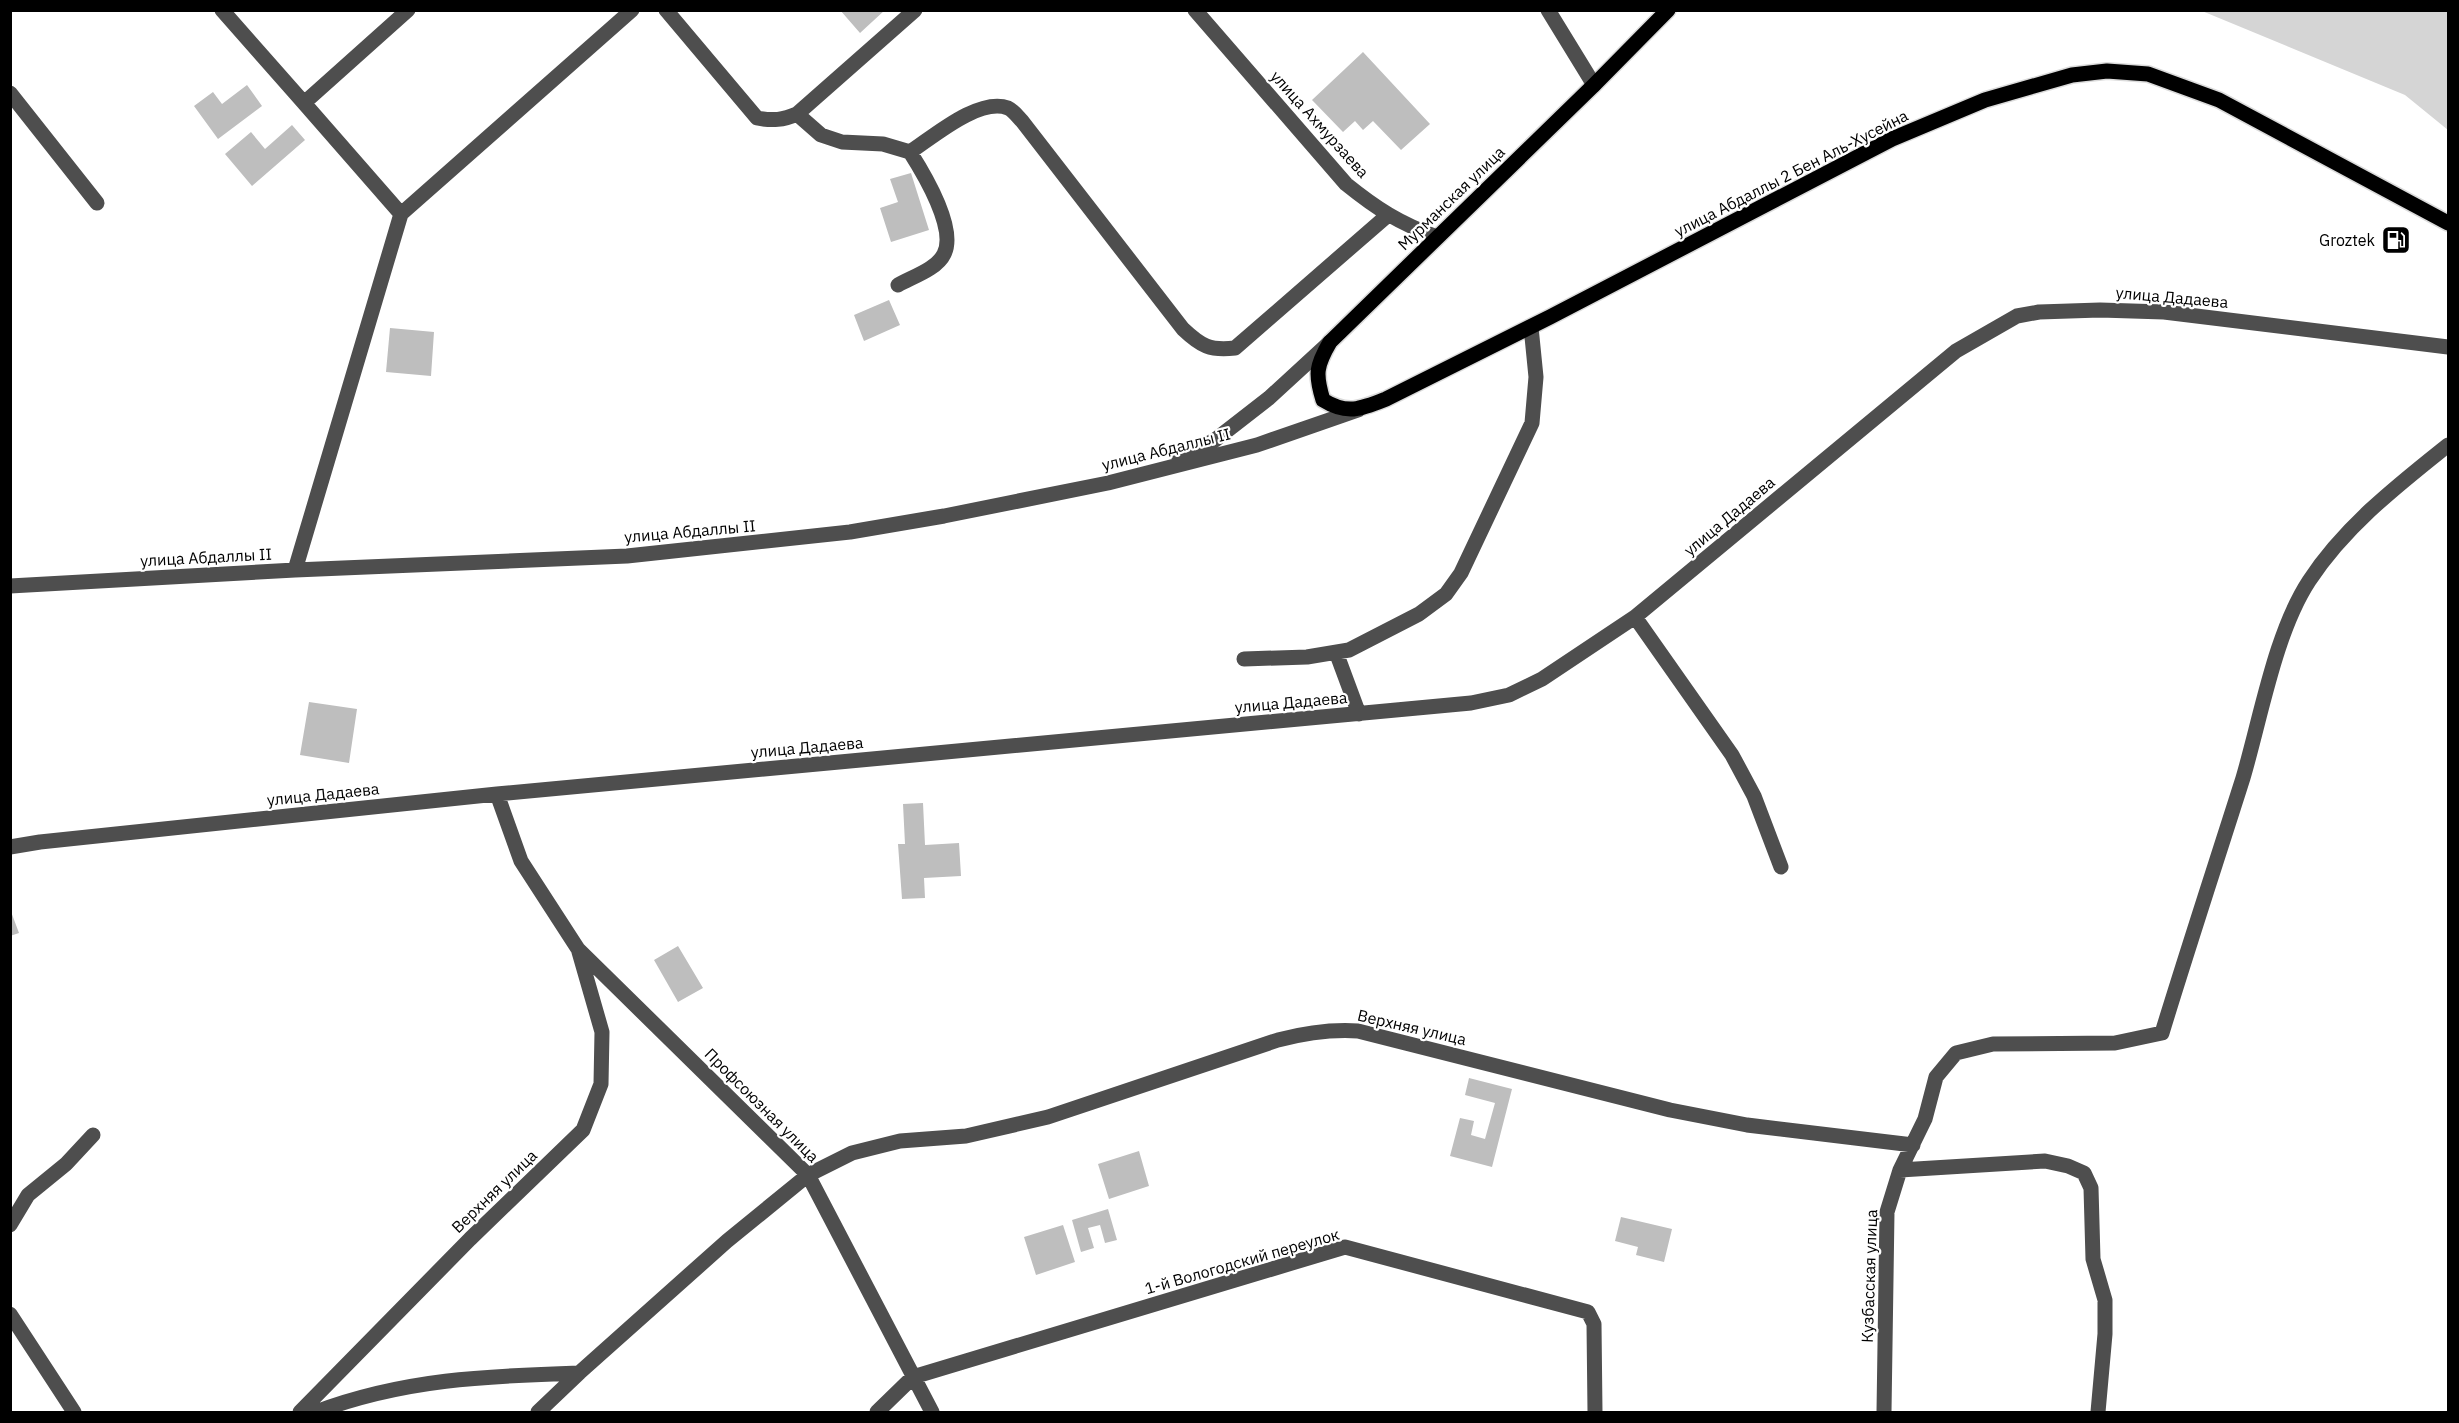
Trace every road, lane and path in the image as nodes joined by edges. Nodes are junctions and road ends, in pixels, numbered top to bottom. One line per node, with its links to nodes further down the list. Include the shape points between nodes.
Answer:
1 (222, 10): 11 (street)
2 (408, 10): 11 (street)
3 (632, 10): 15 (street)
4 (666, 10): 12 (street, via 757,118 784,120)
5 (915, 10): 12 (street)
6 (1195, 10): 16 (street, улица Ахмурзаева, via 1346,184)
7 (1548, 10): 9 (street)
8 (1668, 10): 9 (main road, Мурманская улица)
9 (1594, 85): 18 (main road, Мурманская улица)
10 (10, 93): 14 (street)
11 (304, 103): 15 (street)
12 (797, 114): 13 (street, via 821,135)
13 (910, 152): 16 (street, via 968,113 988,106 1009,108 1183,329 1196,342 1216,350 1235,348); 19 (street, via 925,175 948,232 944,255 933,266)
14 (97, 202)
15 (401, 214): 26 (street)
16 (1388, 215): 18 (street, улица Ахмурзаева)
17 (2448, 223): 20 (main road, улица Абдаллы 2 Бен Аль-Хусейна, via 2219,100 2148,74 2107,71 2072,75 1985,100 1892,139)
18 (1437, 237): 21 (main road, Мурманская улица)
19 (898, 285)
20 (1531, 327): 23 (main road, улица Абдаллы 2 Бен Аль-Хусейна); 29 (street, via 1536,377 1532,423 1461,573 1446,594 1419,614 1349,650)
21 (1330, 342): 23 (main road, Мурманская улица, via 1318,363 1317,381 1323,400 1335,407); 25 (street, via 1269,398 1215,440)
22 (2448, 347): 28 (street, улица Дадаева, via 2164,312 2100,309 2017,316 1956,351)
23 (1358, 410): 25 (street, улица Абдаллы II, via 1257,445)
24 (2448, 445): 37 (street, Кузбасская улица, via 2346,532 2309,582 2285,631 2162,1034 2115,1043 1993,1044 1956,1053 1936,1077 1925,1119)
25 (1158, 471): 26 (street, улица Абдаллы II, via 944,516 776,541 627,556)
26 (295, 570): 27 (street, улица Абдаллы II)
27 (10, 586)
28 (1635, 617): 31 (street, улица Дадаева, via 1542,679 1509,695 1471,703); 34 (street, via 1732,755 1754,796)
29 (1336, 652): 30 (street); 31 (street)
30 (1244, 659)
31 (1359, 714): 32 (street, улица Дадаева)
32 (497, 794): 33 (street, улица Дадаева); 35 (street, via 521,861)
33 (10, 847)
34 (1781, 867)
35 (578, 949): 39 (street, Профсоюзная улица); 45 (street, Верхняя улица, via 602,1032 601,1084 583,1130)
36 (93, 1135): 40 (street, via 28,1195)
37 (1913, 1145): 38 (street, Кузбасская улица); 39 (street, Верхняя улица, via 1747,1125 1670,1110 1387,1036 1330,1029 1278,1040 1048,1117 966,1136 900,1141 852,1153)
38 (1900, 1170): 51 (street, Кузбасская улица, via 1887,1212); 52 (street, via 2045,1161 2084,1173 2091,1188 2093,1259 2105,1300)
39 (808, 1175): 42 (street, Верхняя улица, via 727,1241); 43 (street, Профсоюзная улица)
40 (10, 1225)
41 (10, 1314): 44 (street)
42 (579, 1373): 46 (street, via 419,1383); 47 (street, Верхняя улица)
43 (913, 1377): 48 (street); 49 (street, Профсоюзная улица); 50 (street, 1-й Вологодский переулок, via 1347,1247 1588,1312 1594,1324)
44 (74, 1413)
45 (300, 1413)
46 (316, 1413)
47 (538, 1413)
48 (877, 1413)
49 (932, 1413)
50 (1595, 1413)
51 (1884, 1413)
52 (2098, 1413)

